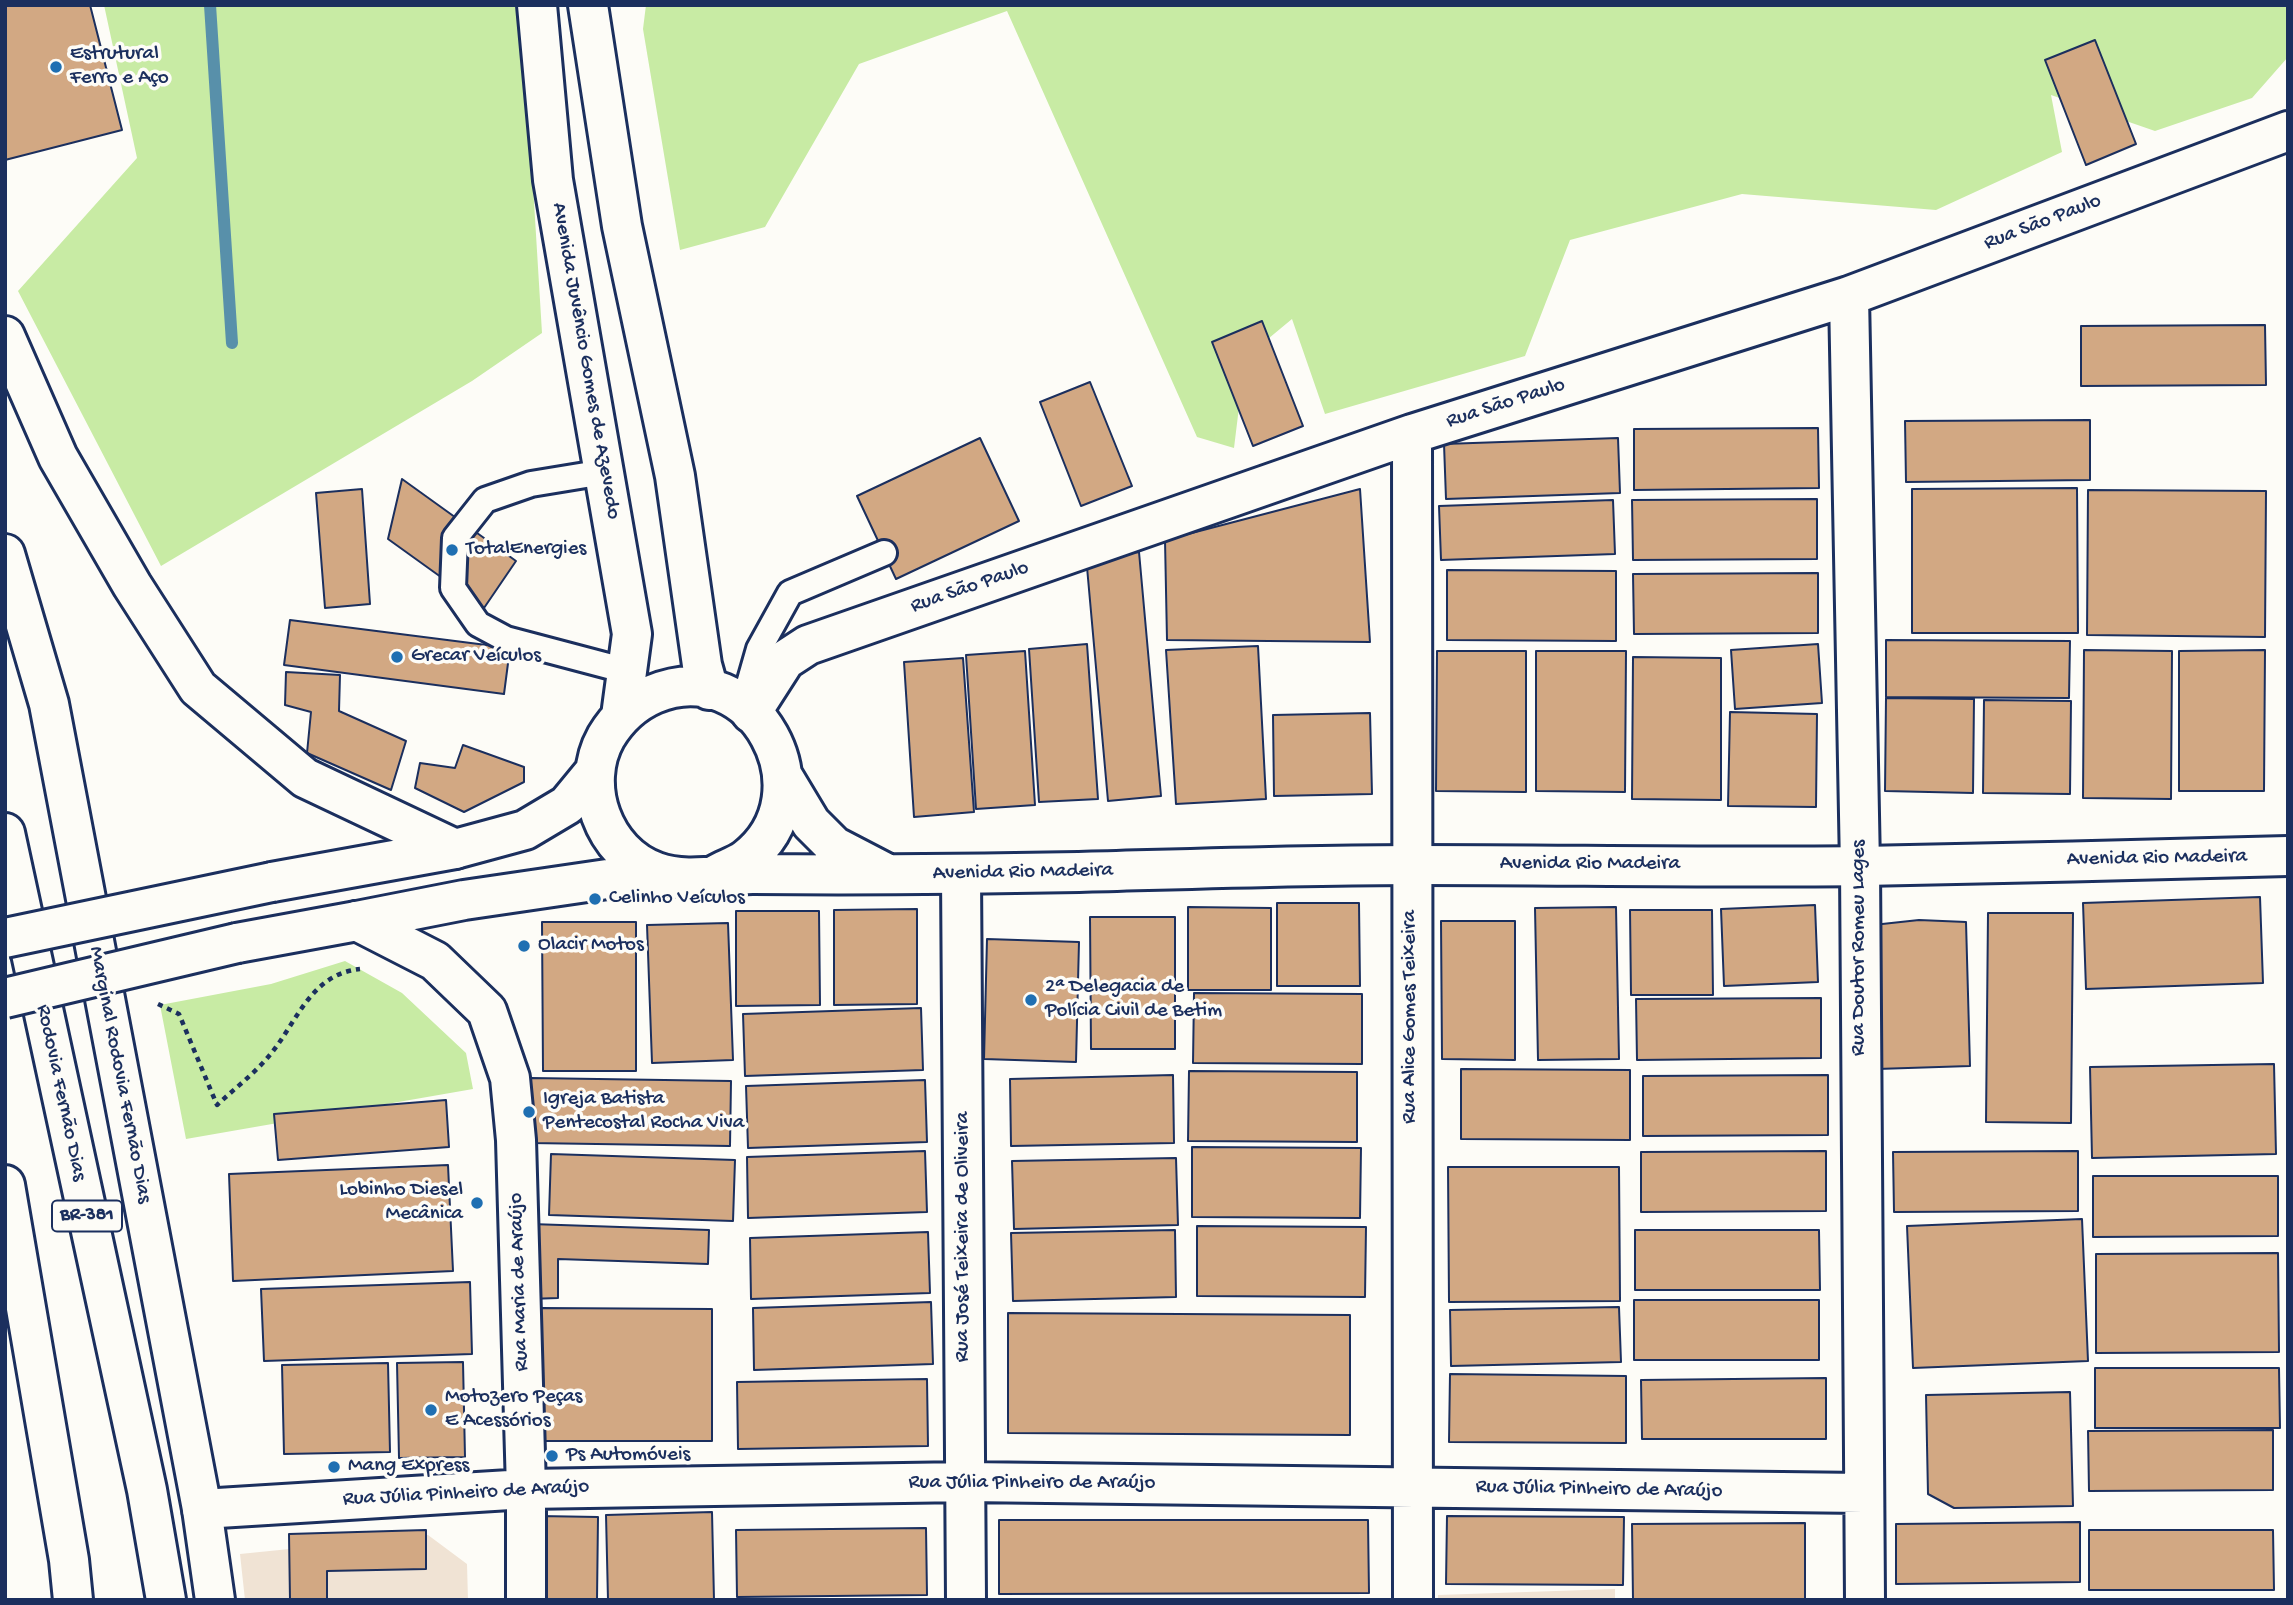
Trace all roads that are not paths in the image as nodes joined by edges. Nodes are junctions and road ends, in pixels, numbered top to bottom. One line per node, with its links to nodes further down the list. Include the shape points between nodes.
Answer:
1 (537, 5): 8 (main road, Avenida Juvêncio Gomes de Azevedo, via 553,180)
2 (588, 5): 12 (main road, via 621,226 675,476 702,665)
3 (2288, 132): 4 (main road); 5 (main road, Rua São Paulo)
4 (2288, 164)
5 (1849, 296): 7 (main road, Rua São Paulo); 20 (main road, Rua Doutor Romeu Lages)
6 (5, 337): 17 (main road, via 58,457 198,688 304,778)
7 (1412, 434): 12 (main road, Rua São Paulo, via 808,645); 19 (main road, Rua Alice Gomes Teixeira)
8 (604, 472): 11 (main road, Avenida Juvêncio Gomes de Azevedo, via 632,634); 11 (lane, via 531,484 485,500 455,538 453,588 478,624 506,639)
9 (884, 553): 12 (lane, via 790,593)
10 (5, 554): 33 (main road, Marginal Rodovia Fernão Dias / BR-381, via 49,704)
11 (627, 671): 13 (main road, Avenida Juvêncio Gomes de Azevedo)
12 (734, 702): 13 (main road, via 685,688 639,701); 15 (main road, via 777,747)
13 (621, 716): 14 (main road, via 603,741)
14 (595, 771): 17 (main road, via 568,805 525,830); 21 (main road, via 596,803 608,832 628,856)
15 (784, 778): 22 (main road, via 780,809 766,837 745,860); 24 (main road, Avenida Rio Madeira, via 811,823 834,846)
16 (5, 833): 37 (main road, Rodovia Fernão Dias / BR-381, via 147,1490)
17 (455, 849): 26 (main road, bridge)
18 (2288, 856): 20 (main road, Avenida Rio Madeira)
19 (1410, 865): 20 (main road, Avenida Rio Madeira); 23 (main road, Avenida Rio Madeira); 30 (main road, Rua Alice Gomes Teixeira)
20 (1860, 866): 32 (main road, Rua Doutor Romeu Lages)
21 (655, 872): 22 (main road, via 686,878); 25 (main road)
22 (717, 874): 24 (main road, Avenida Rio Madeira)
23 (961, 874): 24 (main road, Avenida Rio Madeira); 29 (main road, Rua José Teixeira de Oliveira)
24 (892, 876)
25 (357, 920): 27 (main road, bridge, via 237,943); 31 (main road, Rua Maria de Araújo, via 435,961 488,1011 510,1078 516,1140)
26 (5, 938)
27 (5, 998)
28 (5, 1185): 34 (main road)
29 (966, 1482): 30 (main road, Rua Júlia Pinheiro de Araújo); 31 (main road, Rua Júlia Pinheiro de Araújo); 40 (main road, Rua José Teixeira de Oliveira)
30 (1413, 1488): 32 (main road, Rua Júlia Pinheiro de Araújo); 41 (main road, Rua Alice Gomes Teixeira)
31 (526, 1489): 33 (main road, Rua Júlia Pinheiro de Araújo); 39 (main road, Rua Maria de Araújo)
32 (1863, 1493): 42 (main road, Rua Doutor Romeu Lages)
33 (202, 1509): 38 (main road, Marginal Rodovia Fernão Dias / BR-381)
34 (69, 1560): 35 (main road); 36 (main road)
35 (58, 1600)
36 (73, 1600)
37 (166, 1600)
38 (215, 1600)
39 (526, 1600)
40 (966, 1600)
41 (1413, 1600)
42 (1865, 1600)

